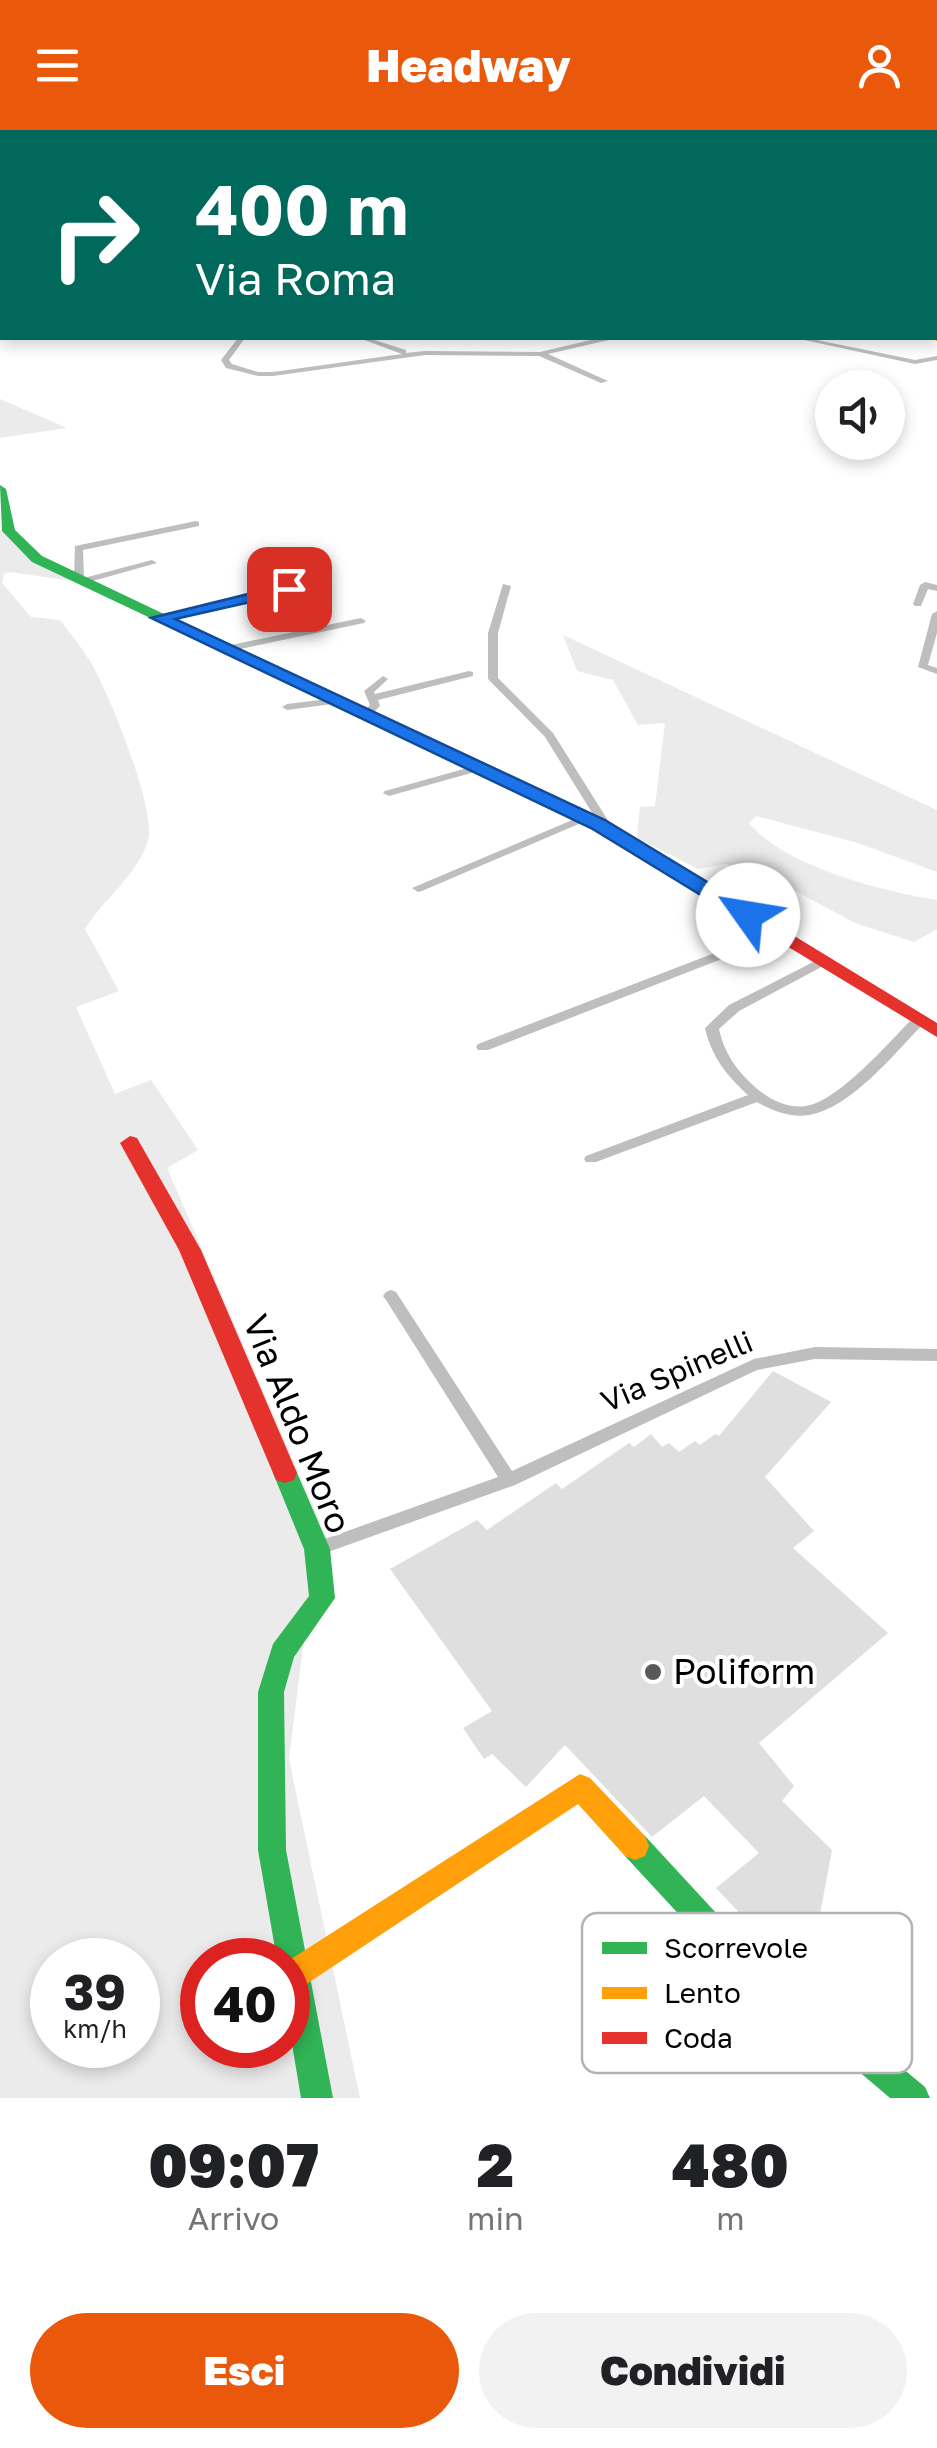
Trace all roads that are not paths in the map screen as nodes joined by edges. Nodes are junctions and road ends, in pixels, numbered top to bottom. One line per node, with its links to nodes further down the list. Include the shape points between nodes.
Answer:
1 (240, 340): 7 (street, via 225,360 258,374)
2 (368, 340): 7 (street)
3 (564, 340): 6 (street)
4 (597, 340): 6 (street)
5 (809, 340): 9 (street, via 914,362)
6 (580, 344): 8 (street)
7 (410, 354): 8 (street)
8 (540, 354): 10 (street)
9 (937, 358)
10 (604, 381)
11 (0, 489): 14 (street, via 9,531 24,550)
12 (196, 524): 14 (street, via 78,548)
13 (152, 563): 14 (street)
14 (80, 580): 20 (street)
15 (318, 582): 20 (street)
16 (506, 586): 32 (street, via 493,633 493,679 549,735)
17 (937, 588): 18 (street, via 925,585)
18 (918, 604)
19 (937, 614): 23 (street, via 923,667)
20 (159, 618): 22 (street)
21 (361, 621): 22 (street)
22 (226, 650): 26 (street)
23 (937, 671)
24 (469, 674): 27 (street)
25 (383, 679): 27 (street, via 369,691)
26 (336, 701): 27 (street); 28 (street)
27 (368, 706): 29 (street)
28 (287, 707)
29 (478, 768): 30 (street); 31 (street)
30 (389, 793)
31 (584, 818): 32 (street); 33 (street)
32 (608, 830): 34 (street)
33 (418, 888)
34 (777, 933): 35 (street); 37 (street)
35 (823, 961): 36 (street); 38 (street, via 734,1008 712,1028 716,1053)
36 (928, 1026): 38 (street, via 811,1110 775,1106)
37 (483, 1046)
38 (756, 1096): 40 (street)
39 (130, 1142): 44 (street, Via Aldo Moro, via 190,1250)
40 (591, 1158)
41 (391, 1296): 43 (street)
42 (937, 1355): 43 (street, Via Spinelli, via 815,1353 754,1364)
43 (509, 1480): 44 (street, Via Spinelli)
44 (317, 1550): 46 (street, Via Aldo Moro, via 322,1598 282,1652 270,1692 272,1850)
45 (697, 1913): 47 (street, via 580,1787)
46 (288, 1938)
47 (310, 1964)
48 (310, 2060): 50 (street, Via Aldo Moro)
49 (884, 2073): 51 (street)
50 (317, 2098)
51 (914, 2098)

